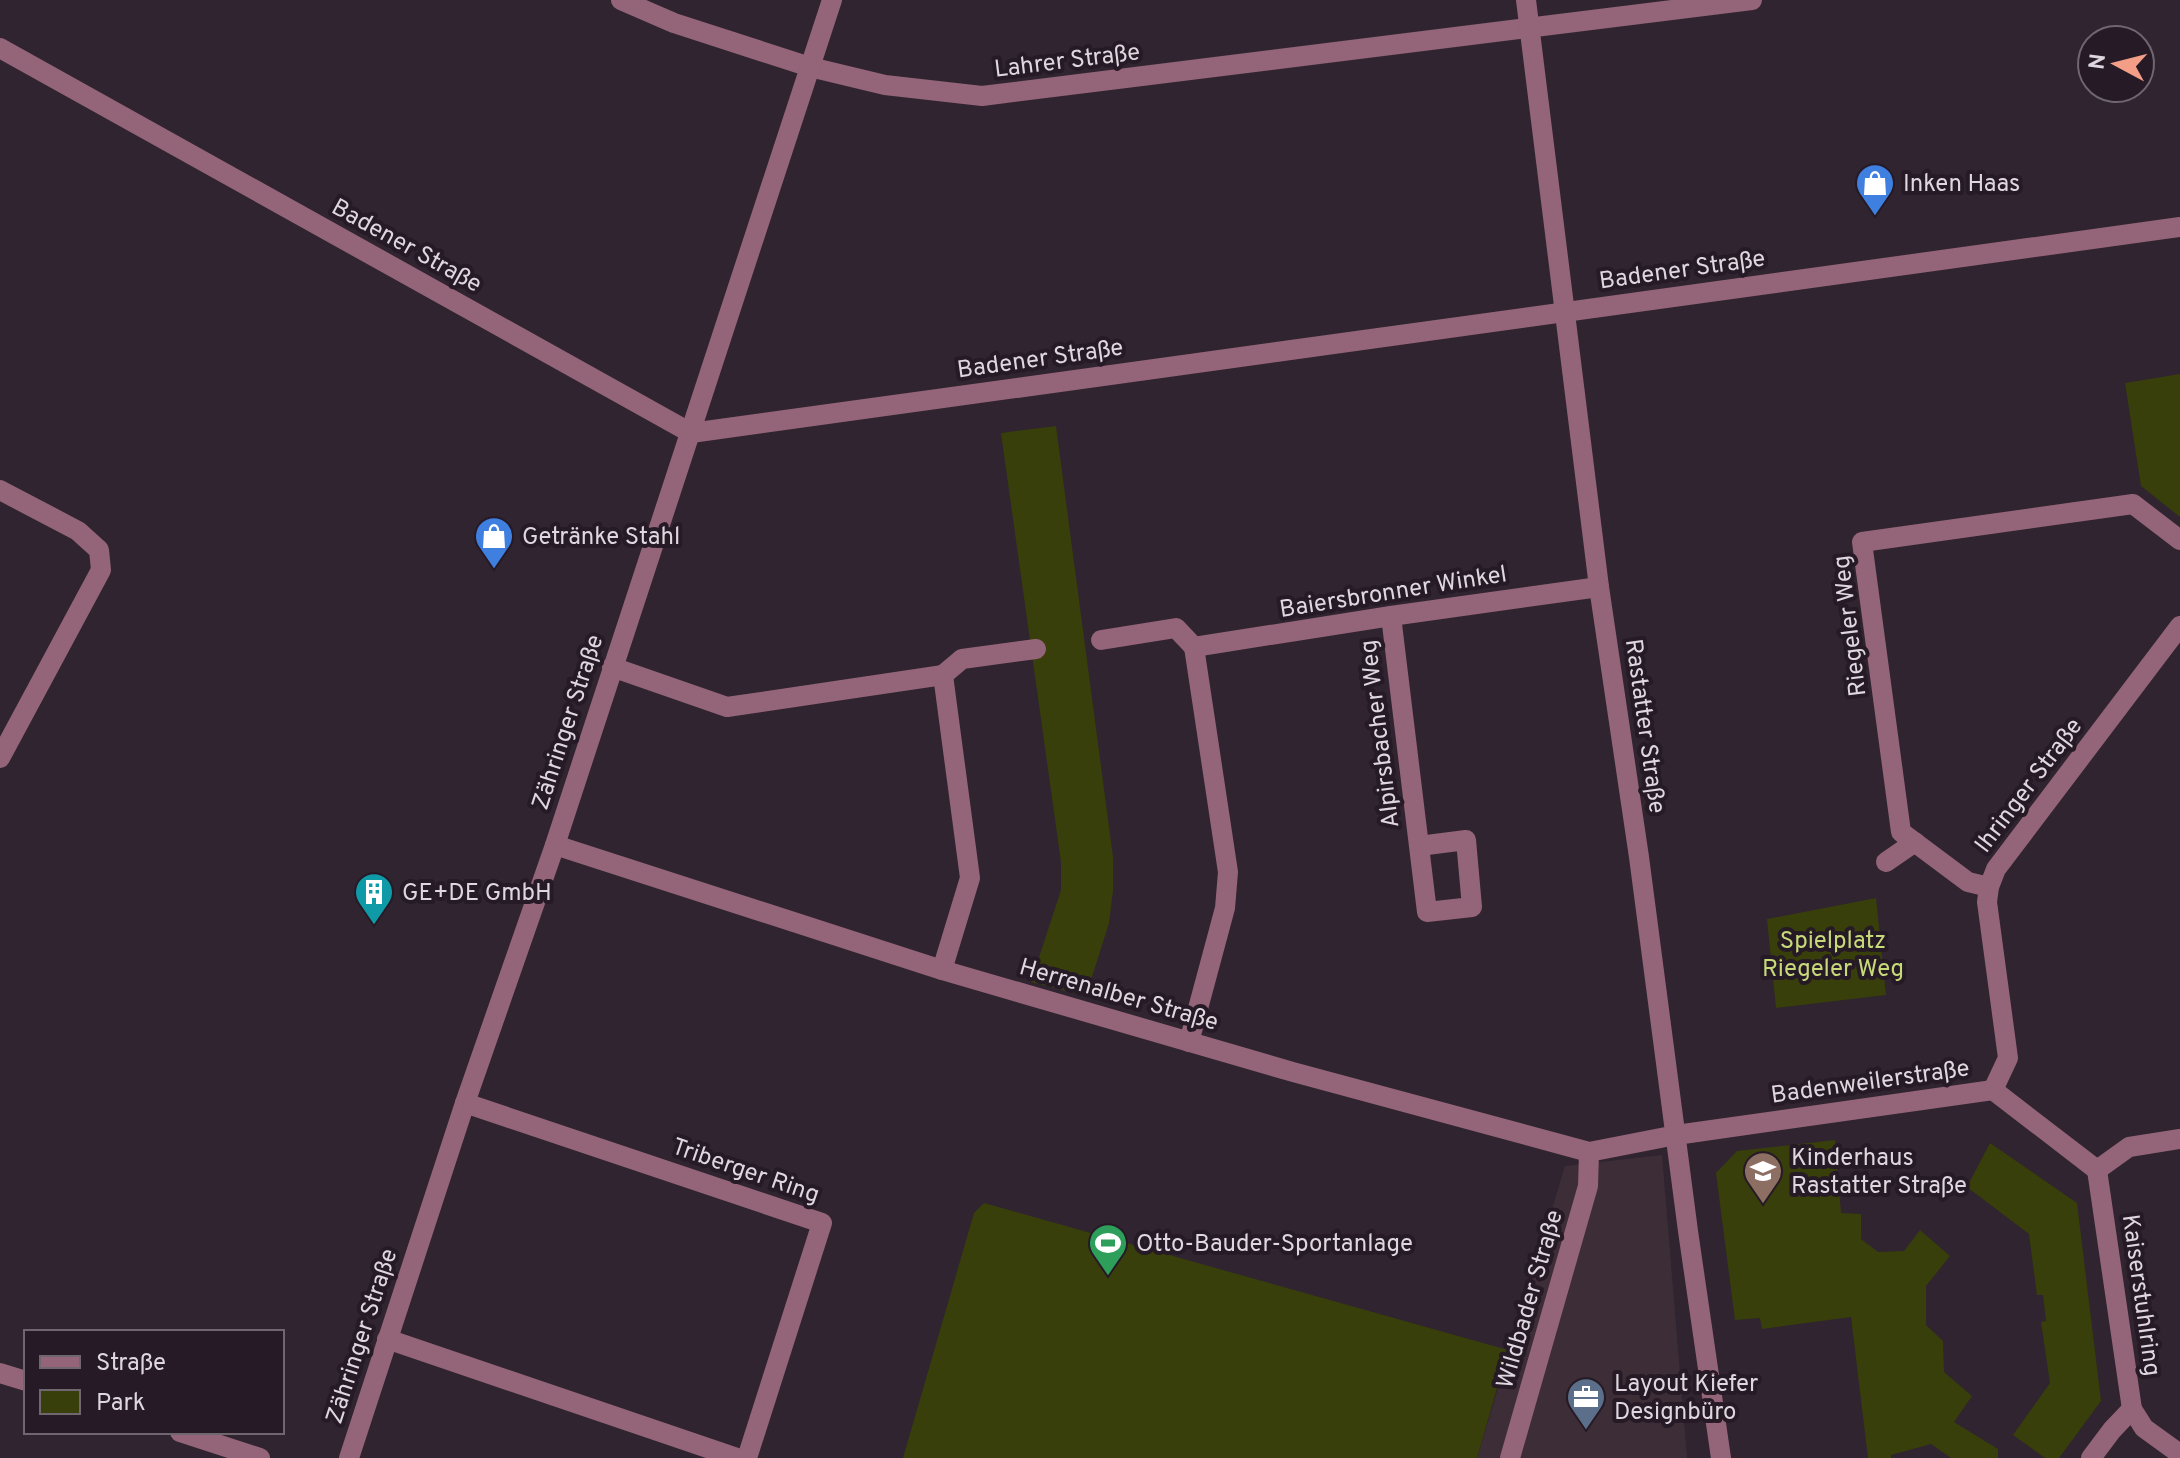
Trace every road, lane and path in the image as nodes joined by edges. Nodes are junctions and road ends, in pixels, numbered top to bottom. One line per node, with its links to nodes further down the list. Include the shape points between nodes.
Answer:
1 (621, 0): 7 (street, Lahrer Straße)
2 (832, 0): 7 (street, Zähringer Straße)
3 (1526, 0): 5 (street, Rastatter Straße)
4 (1752, 0): 5 (street, Lahrer Straße)
5 (1531, 29): 7 (street, Lahrer Straße, via 982,96 885,85); 9 (street, Rastatter Straße)
6 (0, 48): 10 (street, Badener Straße)
7 (810, 67): 10 (street, Zähringer Straße)
8 (2180, 227): 9 (street, Badener Straße)
9 (1566, 311): 10 (street, Badener Straße); 13 (street, Rastatter Straße)
10 (691, 433): 19 (street, Zähringer Straße)
11 (0, 490): 21 (street, via 78,531 99,550 101,570)
12 (2180, 540): 22 (street, Riegeler Weg, via 2133,504 1862,542 1901,832)
13 (1599, 587): 14 (street, Baiersbronner Winkel); 31 (street, Rastatter Straße)
14 (1391, 616): 17 (street, Baiersbronner Winkel); 24 (street, Alpirsbacher Weg)
15 (2180, 626): 26 (street, Ihringer Straße, via 1996,869)
16 (1101, 640): 17 (street, via 1176,628)
17 (1194, 647): 28 (street, via 1228,872 1225,908)
18 (1036, 649): 20 (street, via 962,659)
19 (612, 667): 20 (street, via 727,707); 23 (street, Zähringer Straße)
20 (943, 675): 27 (street, via 970,878)
21 (0, 758)
22 (1915, 842): 25 (street); 26 (street, Riegeler Weg, via 1968,882)
23 (555, 845): 27 (street, Herrenalber Straße); 30 (street, Zähringer Straße)
24 (1419, 846)
25 (1886, 862)
26 (1989, 887): 29 (street, Ihringer Straße, via 2008,1058)
27 (942, 970): 28 (street, Herrenalber Straße)
28 (1189, 1042): 33 (street, Herrenalber Straße)
29 (1993, 1090): 31 (street, Badenweilerstraße); 34 (street, Badenweilerstraße)
30 (465, 1103): 35 (street, Zähringer Straße); 44 (street, Triberger Ring, via 822,1223)
31 (1676, 1135): 33 (street, Herrenalber Straße); 46 (street, Rastatter Straße)
32 (2180, 1139): 34 (street, via 2129,1147)
33 (1589, 1152): 45 (street, Wildbader Straße, via 1588,1186)
34 (2097, 1170): 38 (street, Kaiserstuhlring)
35 (387, 1339): 42 (street, Zähringer Straße); 43 (street)
36 (0, 1373): 37 (street)
37 (24, 1380)
38 (2132, 1409): 40 (street, Kaiserstuhlring, via 2144,1428); 47 (street)
39 (186, 1434): 41 (street)
40 (2180, 1454)
41 (260, 1458)
42 (349, 1458)
43 (737, 1458)
44 (747, 1458)
45 (1510, 1458)
46 (1721, 1458)
47 (2091, 1458)

